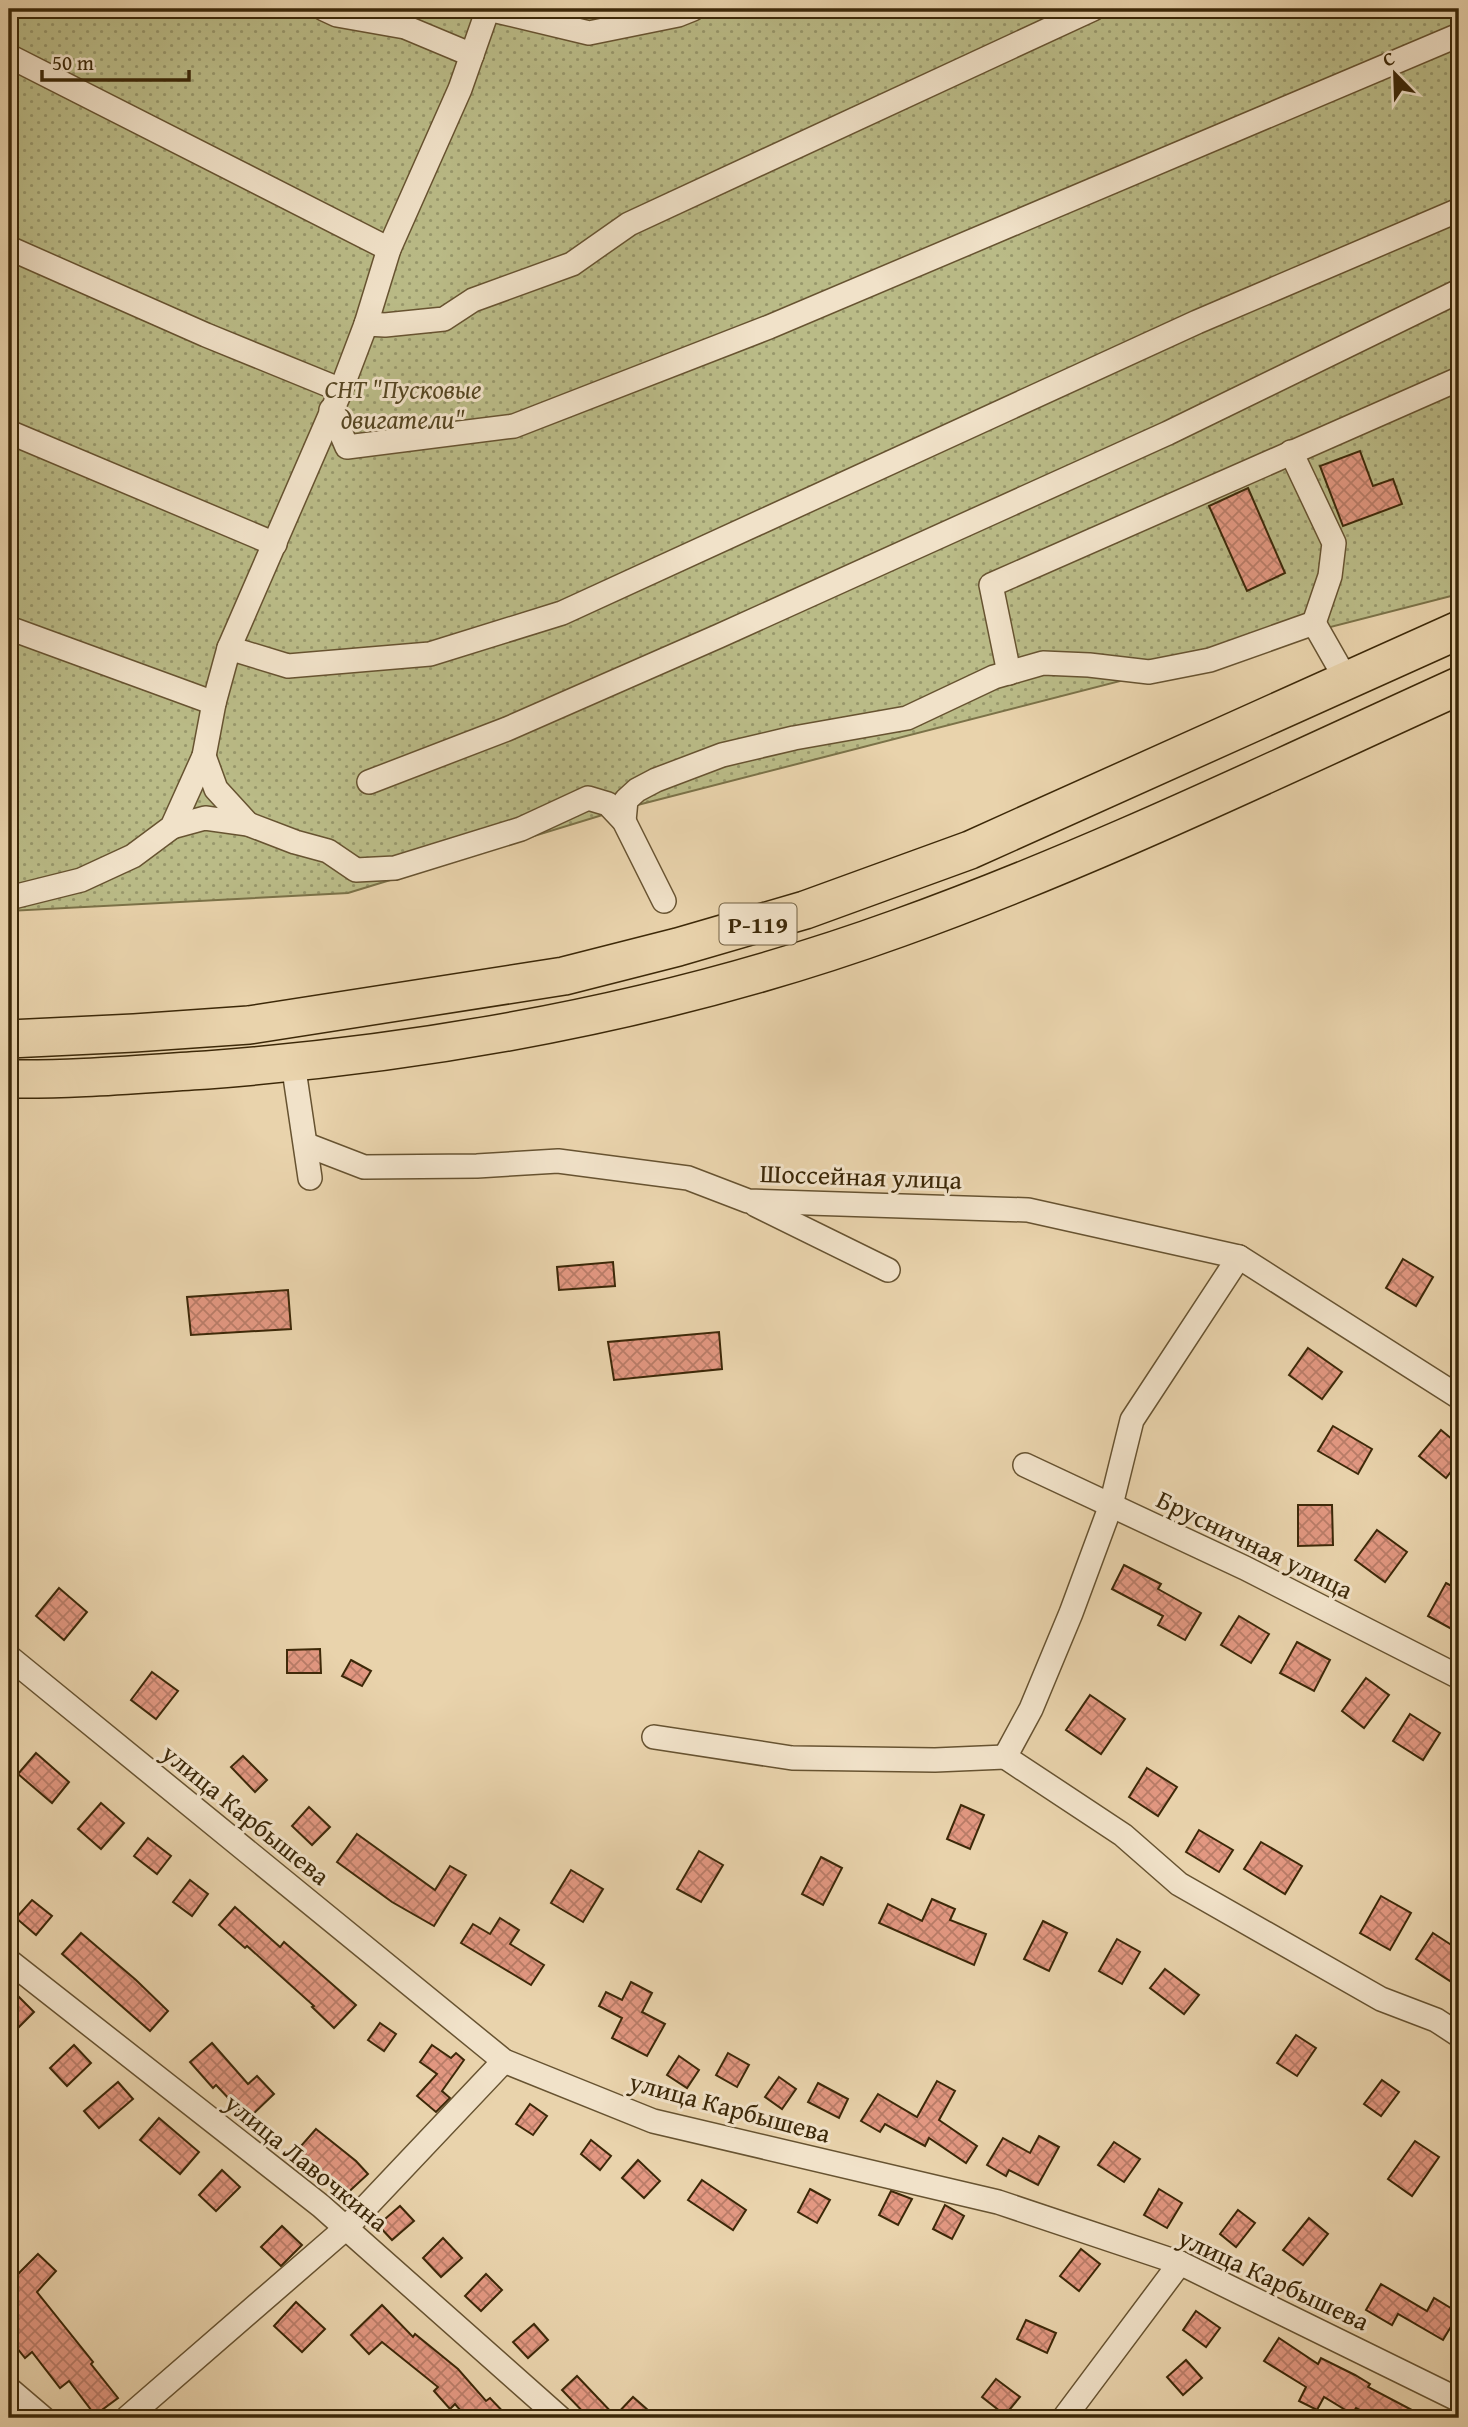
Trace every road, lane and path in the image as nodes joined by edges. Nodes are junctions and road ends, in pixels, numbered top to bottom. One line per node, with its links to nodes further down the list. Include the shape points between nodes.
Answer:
1 (324, 9): 6 (street, via 405,27)
2 (488, 9): 3 (street, via 589,33); 6 (street)
3 (693, 9)
4 (1093, 9): 12 (street, via 629,224 572,264 473,300 444,319)
5 (1459, 34): 14 (street, via 769,327 514,426 347,447)
6 (472, 55): 10 (street)
7 (9, 56): 10 (street)
8 (1459, 209): 21 (street, via 1185,328 562,613 430,654 288,667)
9 (9, 248): 14 (street, via 206,335)
10 (390, 249): 12 (street)
11 (1459, 290): 27 (street, via 1168,433 507,729)
12 (366, 324): 14 (street)
13 (1459, 379): 16 (street)
14 (336, 400): 17 (street)
15 (9, 432): 17 (street)
16 (1291, 452): 18 (street, via 1334,543 1330,576); 22 (street, via 991,585)
17 (275, 544): 21 (street)
18 (1314, 623): 22 (street, via 1210,660 1149,672 1043,663); 23 (street)
19 (9, 628): 25 (street)
20 (1459, 630): 23 (highway, Р-119)
21 (229, 648): 25 (street)
22 (1009, 673): 28 (street, via 907,718 722,755 656,780 626,800)
23 (1347, 681): 33 (highway, Р-119, via 970,850 805,910 678,947 564,976 249,1025)
24 (1459, 686): 34 (highway, Р-119, via 1036,876 898,929 755,975 603,1013)
25 (214, 703): 26 (street)
26 (204, 756): 29 (street, via 216,789); 30 (street)
27 (369, 782)
28 (624, 821): 29 (street, via 608,804 588,798 521,829 395,868 356,870 328,851); 32 (street)
29 (248, 824): 30 (street, via 205,818)
30 (172, 827): 31 (street, via 133,856 81,880)
31 (9, 898)
32 (664, 901)
33 (9, 1039)
34 (293, 1063): 35 (highway, Р-119, via 64,1080); 36 (street)
35 (9, 1079)
36 (307, 1145): 37 (street); 38 (street, Шоссейная улица, via 363,1167 558,1161 688,1178)
37 (310, 1178)
38 (748, 1201): 39 (street, Шоссейная улица, via 1028,1210); 40 (street)
39 (1239, 1257): 41 (street, Шоссейная улица); 43 (street, via 1132,1420)
40 (888, 1270)
41 (1459, 1397)
42 (1025, 1465): 43 (street, Брусничная улица)
43 (1111, 1505): 45 (street, Брусничная улица); 47 (street, via 1031,1709)
44 (9, 1657): 50 (street, улица Карбышева)
45 (1459, 1676)
46 (654, 1737): 47 (street, via 793,1758)
47 (1005, 1757): 49 (street, via 1123,1835 1179,1884 1381,1999 1436,2020)
48 (9, 1961): 51 (street, улица Лавочкина)
49 (1459, 2035)
50 (505, 2061): 51 (street); 52 (street, улица Карбышева, via 653,2121 998,2202)
51 (346, 2228): 56 (street); 57 (street, улица Лавочкина)
52 (1180, 2263): 54 (street, улица Карбышева); 58 (street)
53 (9, 2389): 55 (street)
54 (1459, 2400)
55 (43, 2418)
56 (127, 2418)
57 (560, 2418)
58 (1064, 2418)

